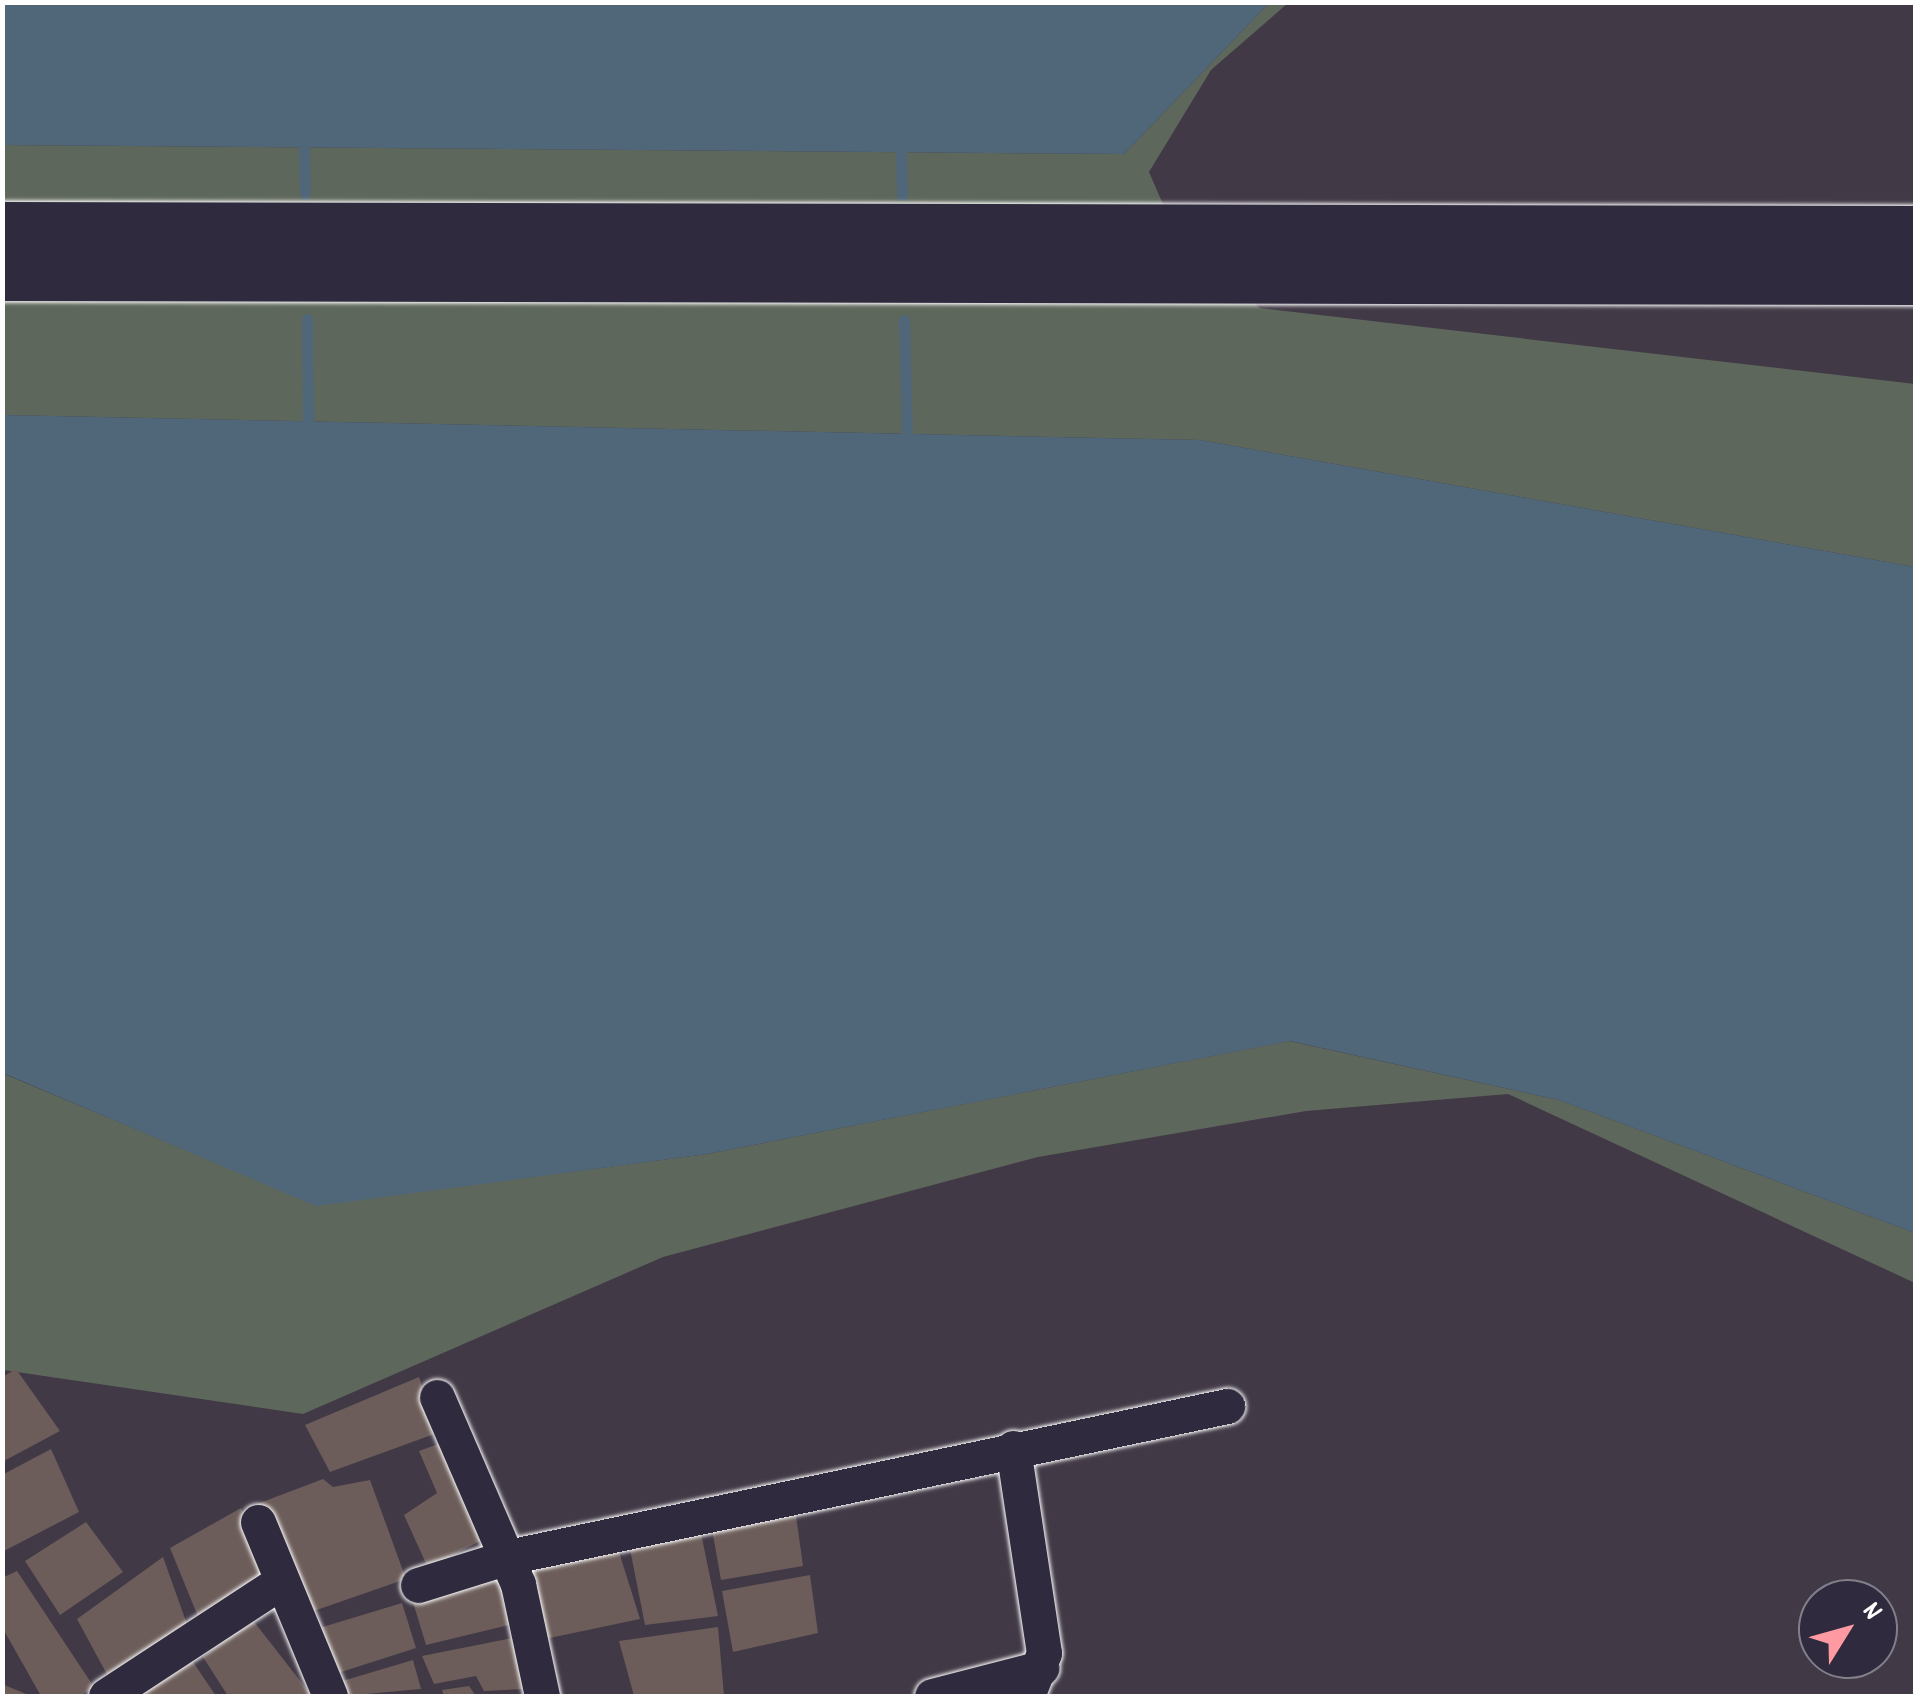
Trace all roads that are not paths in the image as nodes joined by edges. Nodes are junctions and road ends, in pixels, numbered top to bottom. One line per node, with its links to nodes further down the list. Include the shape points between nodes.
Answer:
1 (2, 227): 2 (main road)
2 (1916, 231)
3 (2, 276): 4 (main road)
4 (1916, 280)
5 (437, 1396): 9 (street)
6 (1227, 1406): 7 (street)
7 (1013, 1448): 9 (street); 12 (street)
8 (258, 1522): 10 (street)
9 (508, 1557): 11 (street); 15 (street)
10 (282, 1581): 13 (street); 14 (street)
11 (418, 1585)
12 (1034, 1682): 16 (street)
13 (106, 1696)
14 (330, 1696)
15 (542, 1696)
16 (932, 1696)

